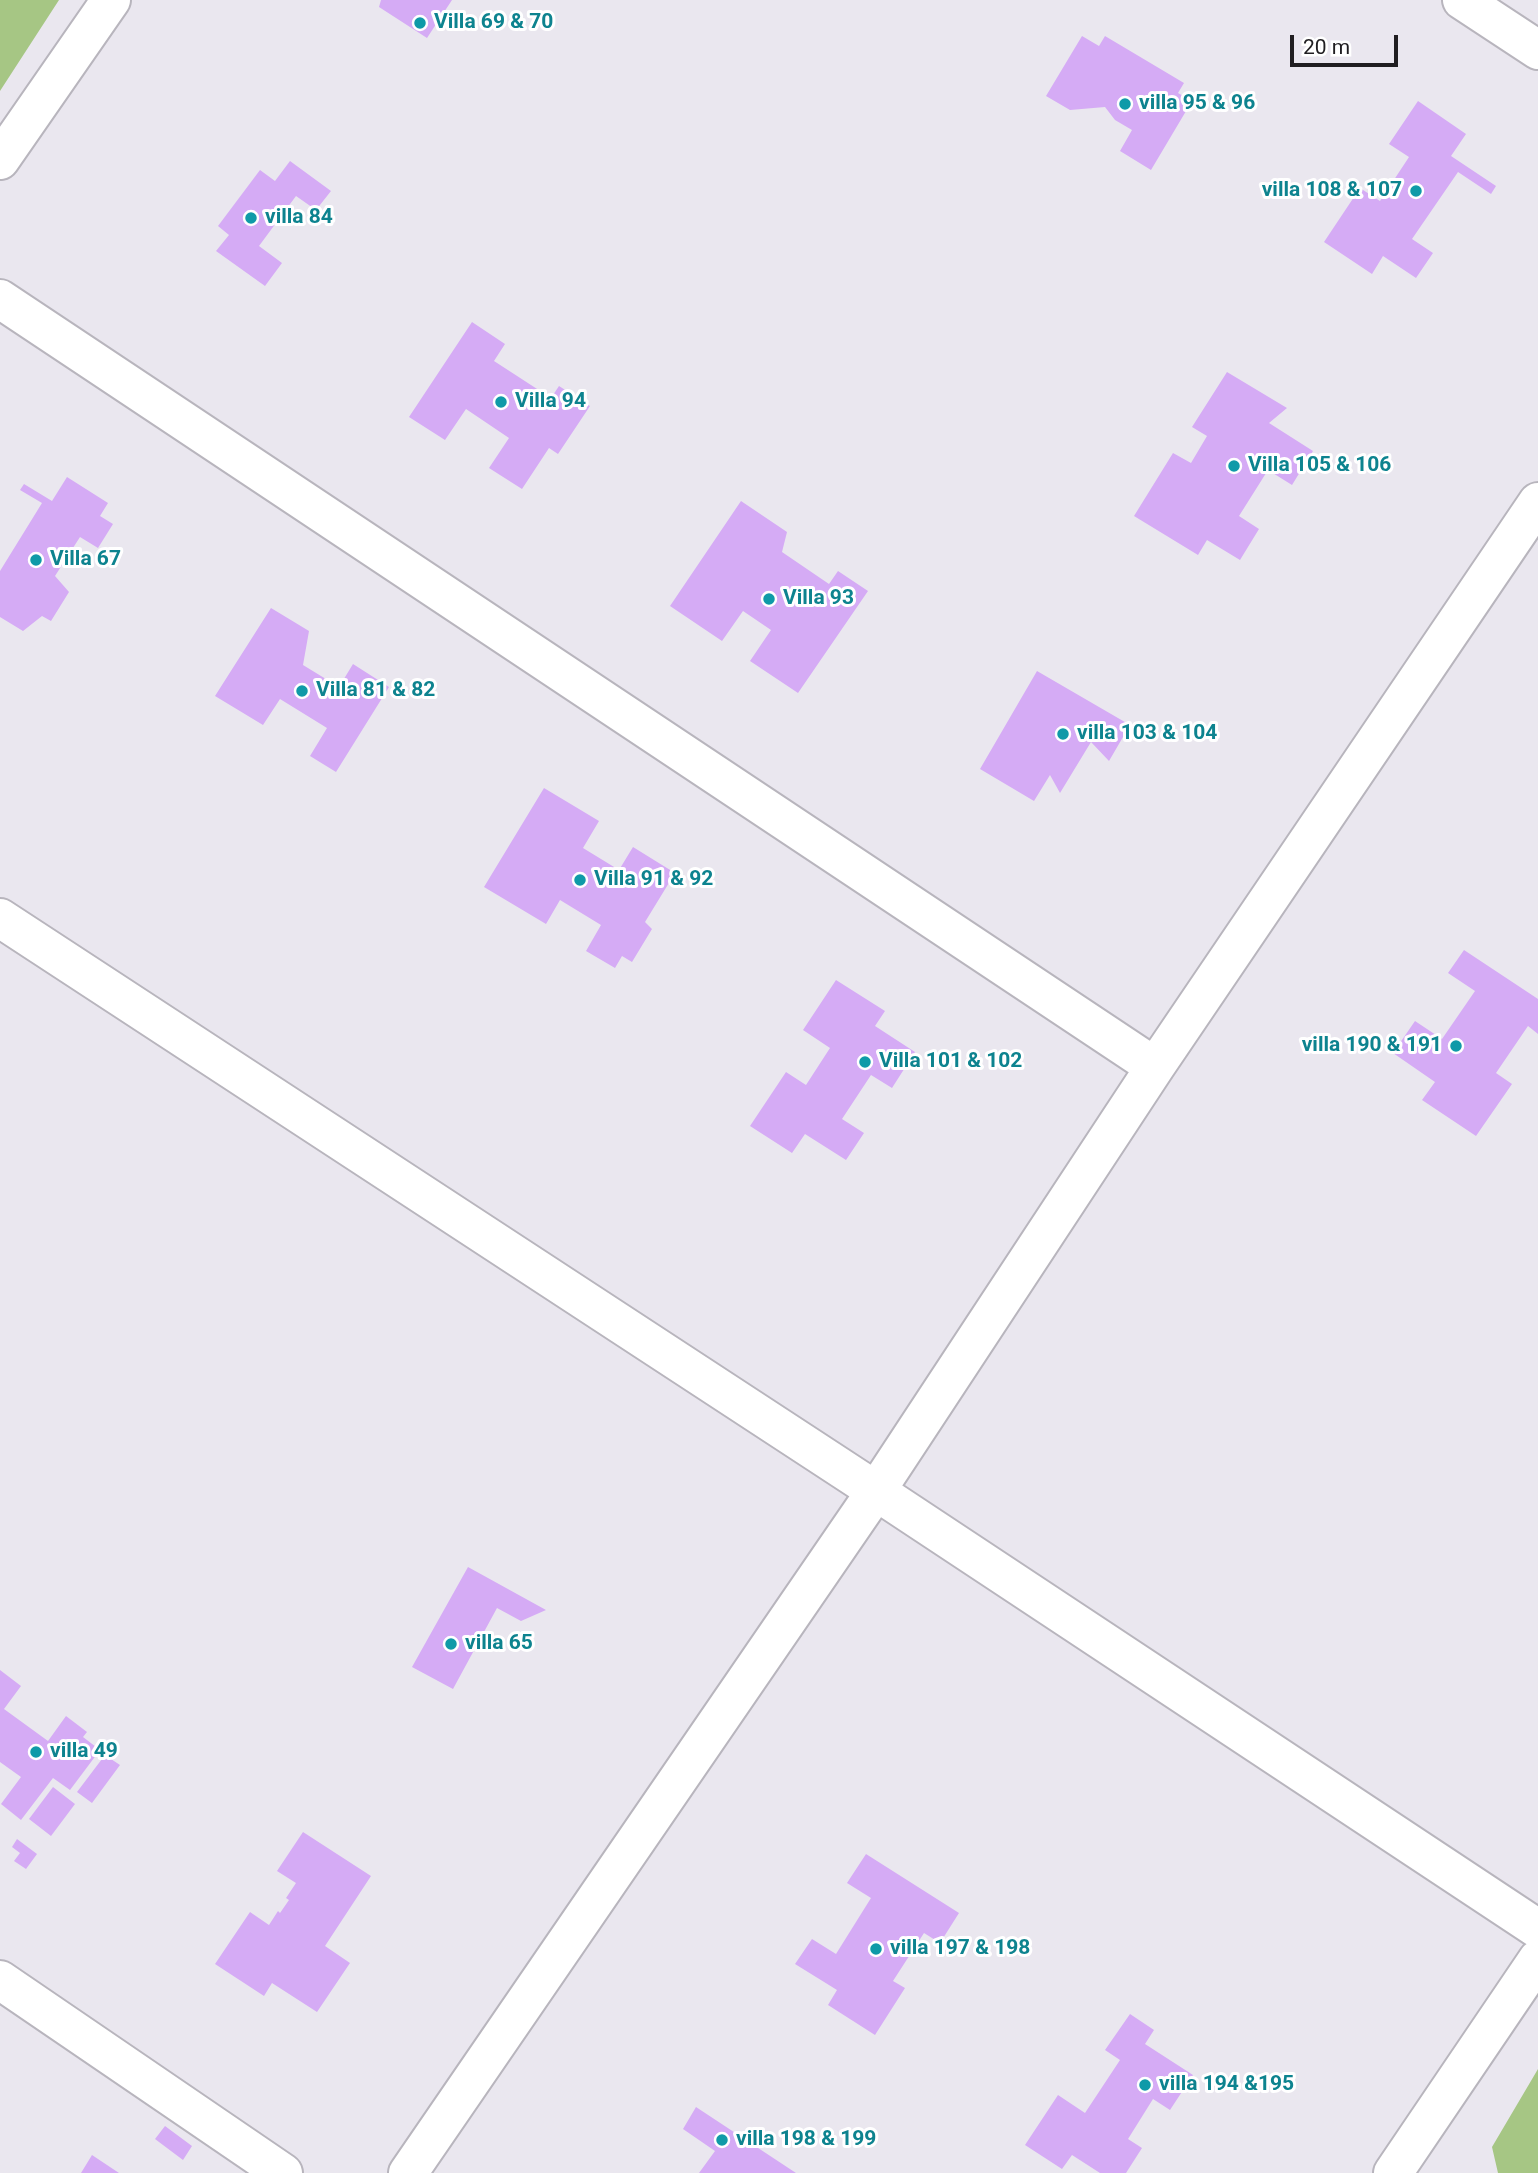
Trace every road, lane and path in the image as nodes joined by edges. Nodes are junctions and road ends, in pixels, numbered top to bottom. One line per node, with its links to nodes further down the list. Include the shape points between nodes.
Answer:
1 (111, 0): 4 (street)
2 (1462, 0): 3 (street)
3 (1538, 50)
4 (0, 160)
5 (0, 299): 8 (street)
6 (1538, 502): 8 (street)
7 (0, 918): 9 (street)
8 (1155, 1067): 9 (street)
9 (876, 1492): 10 (street); 14 (street)
10 (1538, 1929)
11 (1538, 1959): 15 (street)
12 (0, 1980): 13 (street)
13 (283, 2173)
14 (408, 2173)
15 (1393, 2173)

